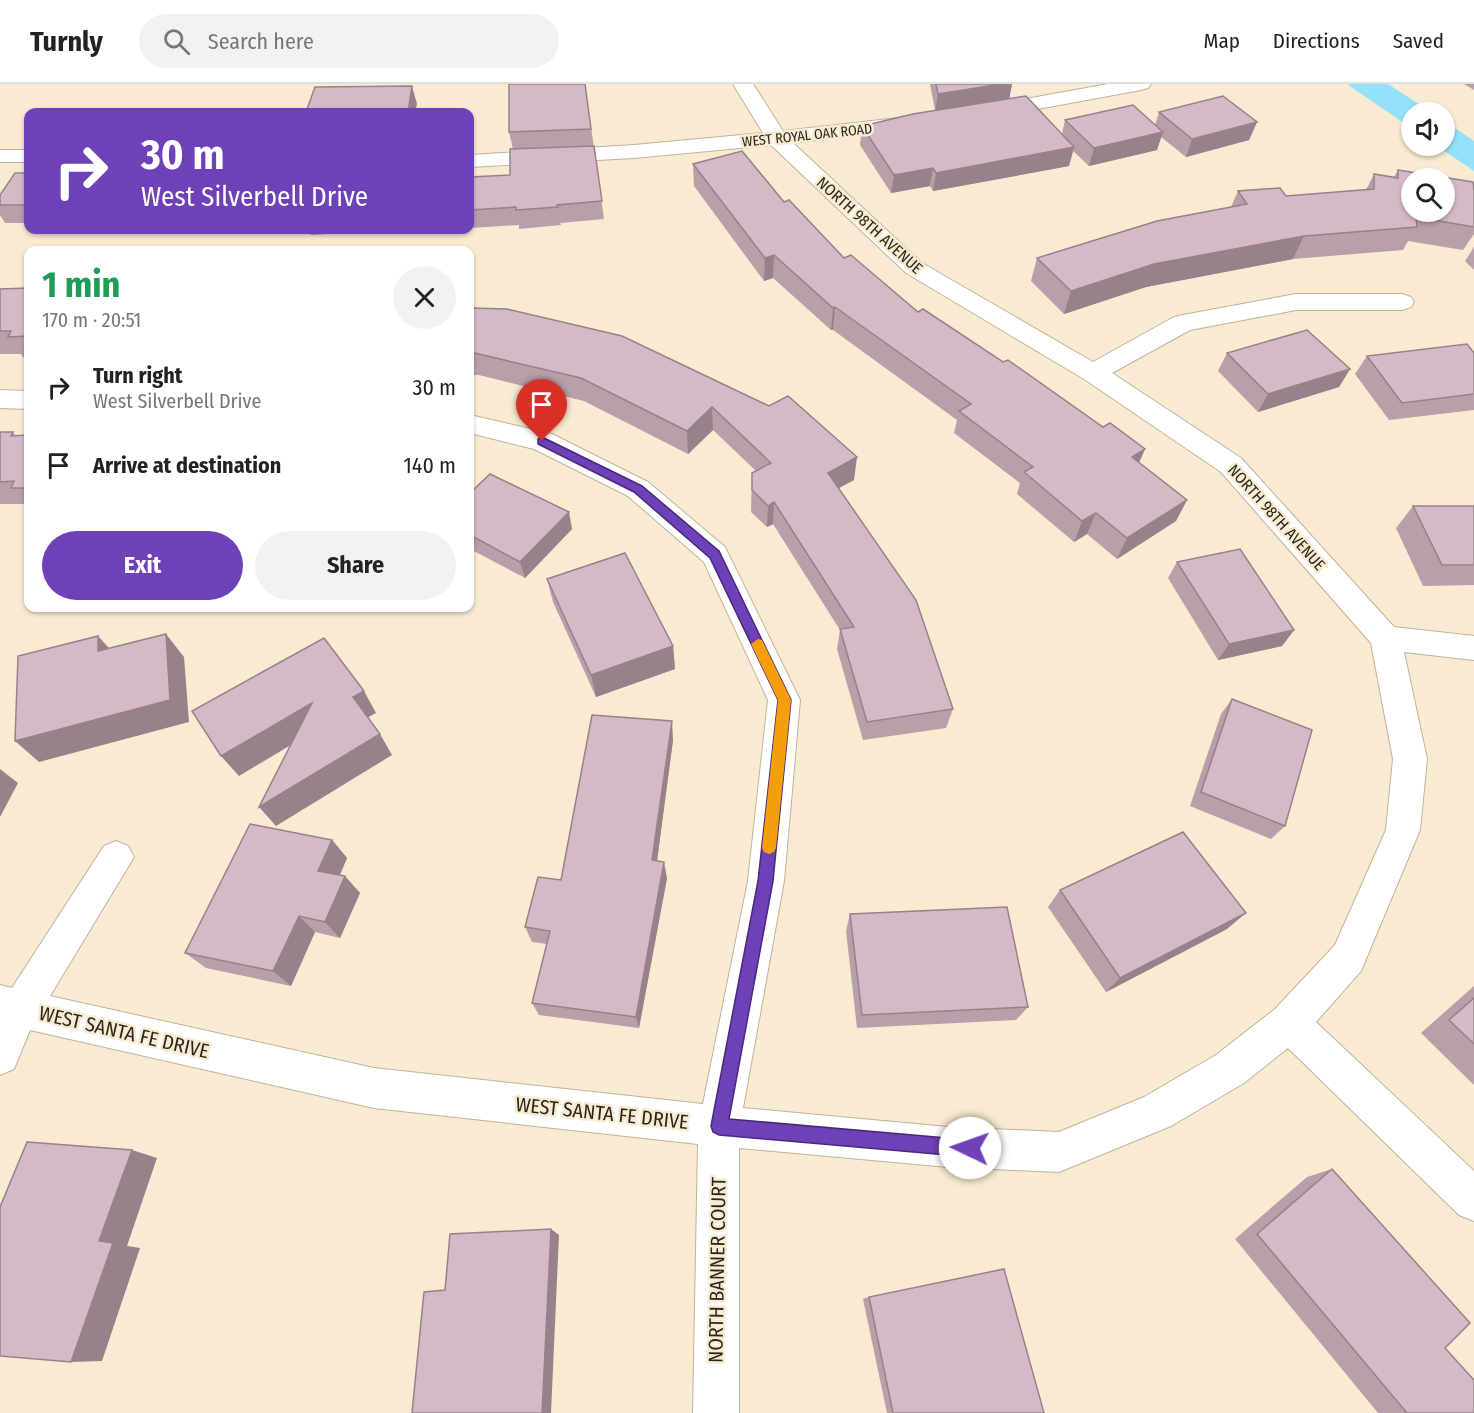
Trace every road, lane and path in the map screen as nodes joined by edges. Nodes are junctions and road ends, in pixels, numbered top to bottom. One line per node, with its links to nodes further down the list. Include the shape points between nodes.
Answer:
1 (743, 84): 5 (street, NORTH 98TH AVENUE)
2 (1141, 84): 3 (street)
3 (974, 115)
4 (928, 121): 5 (street, WEST ROYAL OAK ROAD)
5 (777, 139): 8 (street, WEST ROYAL OAK ROAD, via 570,158); 10 (street, NORTH 98TH AVENUE, via 914,268)
6 (0, 156): 7 (street)
7 (24, 156)
8 (474, 160)
9 (1402, 302): 10 (street, via 1296,302 1183,322)
10 (1093, 373): 14 (street, NORTH 98TH AVENUE, via 1231,465)
11 (0, 399): 12 (street)
12 (24, 400)
13 (474, 425): 20 (street, NORTH BANNER COURT, via 542,441 638,489 715,555 784,700 766,881)
14 (1386, 638): 15 (street); 18 (street, via 1410,759 1403,830 1348,958)
15 (1474, 648)
16 (116, 857): 17 (street)
17 (10, 1006): 19 (street); 20 (street, WEST SANTA FE DRIVE, via 374,1088)
18 (1289, 1023): 20 (street, WEST SANTA FE DRIVE, via 1230,1069 1157,1112 1059,1152 948,1148); 21 (street)
19 (0, 1055)
20 (719, 1126): 22 (street, NORTH BANNER COURT)
21 (1474, 1200)
22 (716, 1413)

